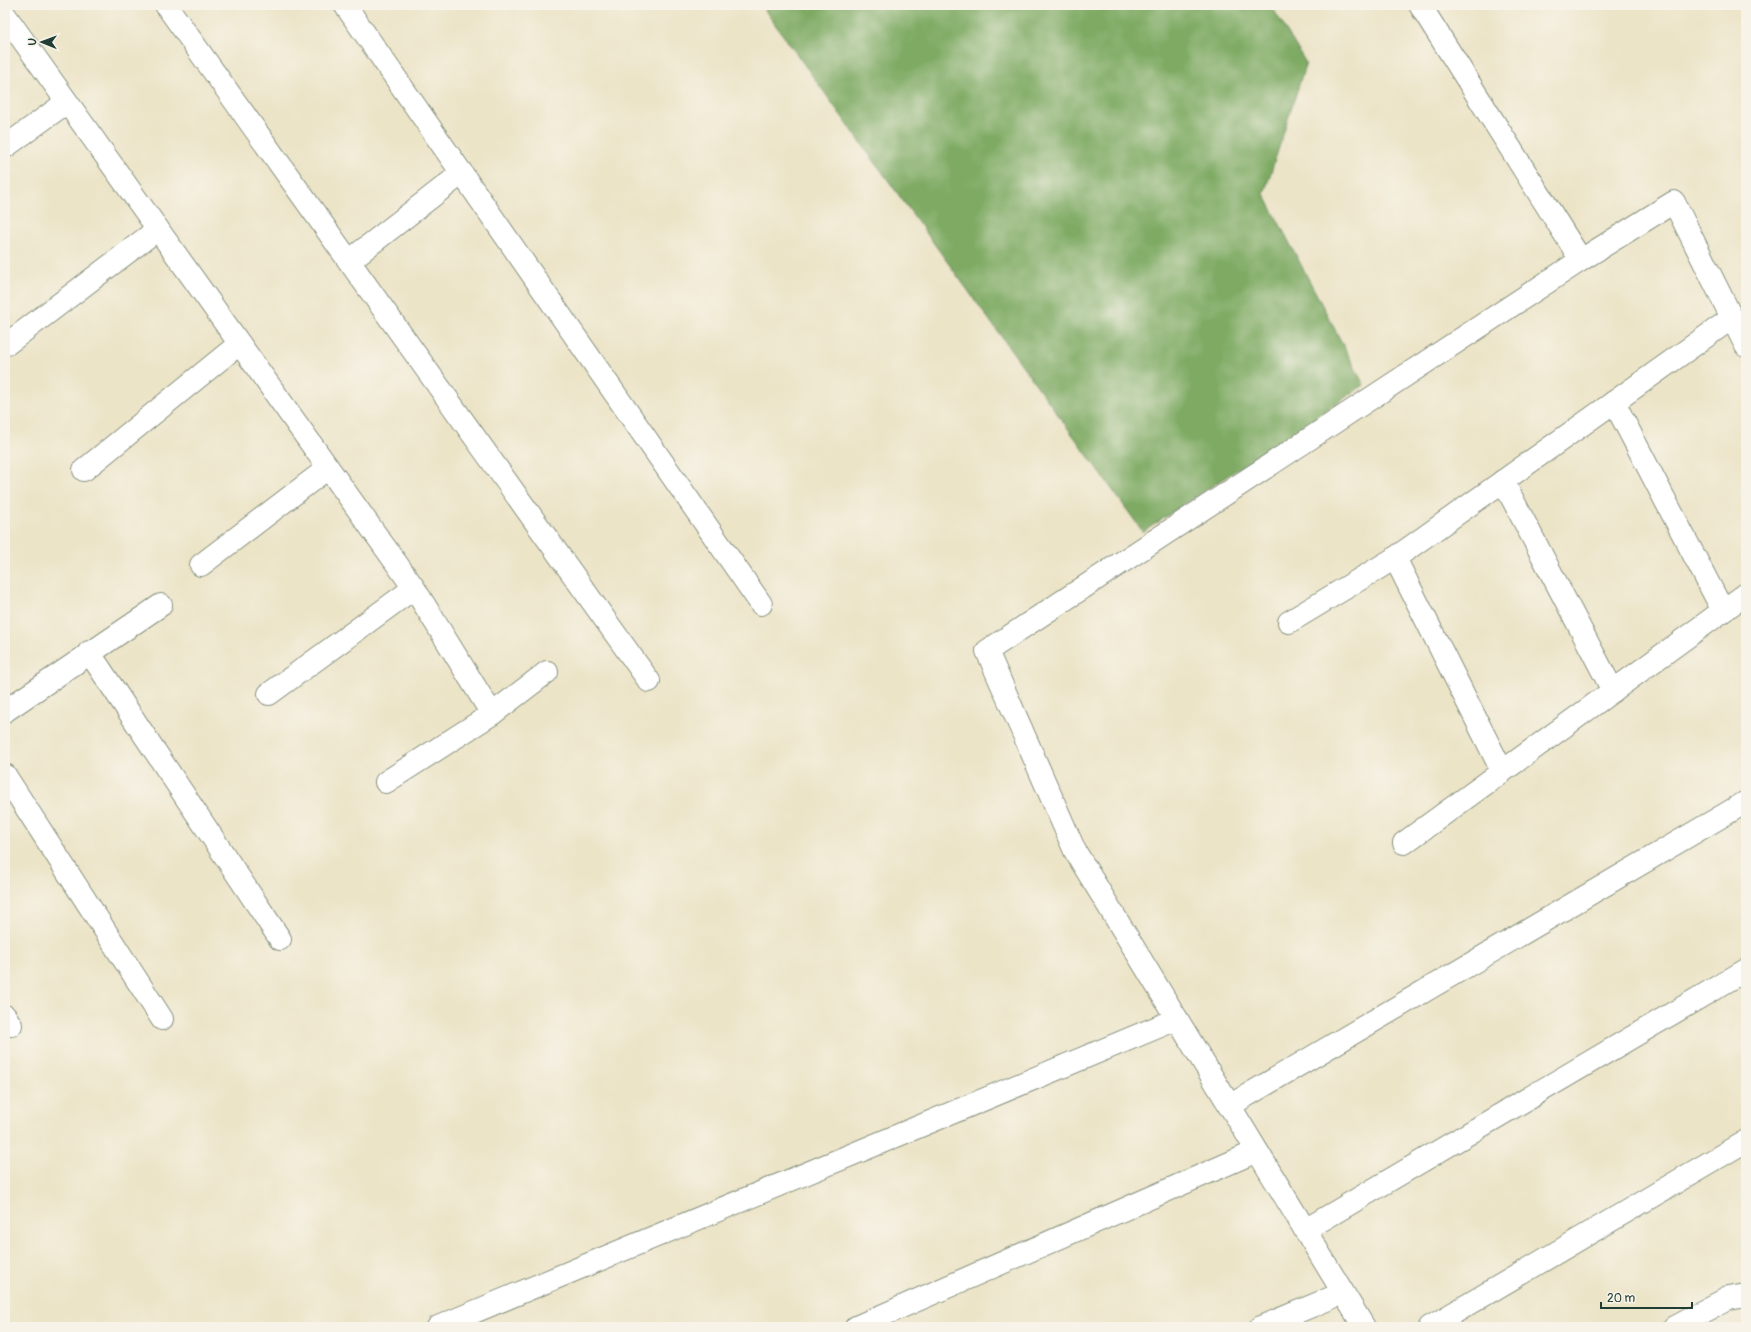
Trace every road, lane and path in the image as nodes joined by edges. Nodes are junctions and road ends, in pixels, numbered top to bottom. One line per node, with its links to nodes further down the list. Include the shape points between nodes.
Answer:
1 (166, 5): 10 (street)
2 (345, 5): 7 (street)
3 (1420, 5): 9 (street)
4 (5, 15): 5 (street)
5 (67, 102): 6 (street); 8 (street)
6 (5, 147)
7 (462, 173): 10 (street); 23 (street)
8 (158, 229): 12 (street); 13 (street)
9 (1581, 260): 11 (street, via 1674,202); 42 (street, via 987,651 1074,851)
10 (349, 261): 29 (street)
11 (1732, 318): 14 (street); 15 (street)
12 (7, 344)
13 (240, 344): 16 (street); 17 (street)
14 (1746, 346)
15 (1614, 402): 18 (street); 25 (street)
16 (328, 468): 20 (street); 21 (street)
17 (84, 470)
18 (1504, 481): 19 (street); 30 (street)
19 (1395, 558): 26 (street); 34 (street)
20 (201, 565)
21 (414, 588): 31 (street); 33 (street)
22 (1746, 594): 25 (street)
23 (761, 604)
24 (161, 605): 27 (street)
25 (1723, 611): 30 (street)
26 (1289, 622)
27 (89, 652): 32 (street); 39 (street)
28 (547, 672): 33 (street)
29 (649, 681)
30 (1613, 691): 34 (street)
31 (269, 694)
32 (5, 711)
33 (492, 714): 36 (street)
34 (1502, 771): 38 (street)
35 (5, 775): 41 (street)
36 (386, 782)
37 (1746, 802): 43 (street)
38 (1404, 843)
39 (280, 939)
40 (1746, 970): 46 (street)
41 (162, 1019)
42 (1177, 1019): 43 (street); 49 (street)
43 (1229, 1106): 45 (street)
44 (1746, 1141): 53 (street)
45 (1257, 1152): 46 (street); 50 (street)
46 (1304, 1230): 47 (street)
47 (1343, 1292): 51 (street); 52 (street)
48 (1746, 1295): 54 (street, via 1729,1298)
49 (438, 1327)
50 (856, 1327)
51 (1261, 1327)
52 (1364, 1327)
53 (1430, 1327)
54 (1674, 1327)

